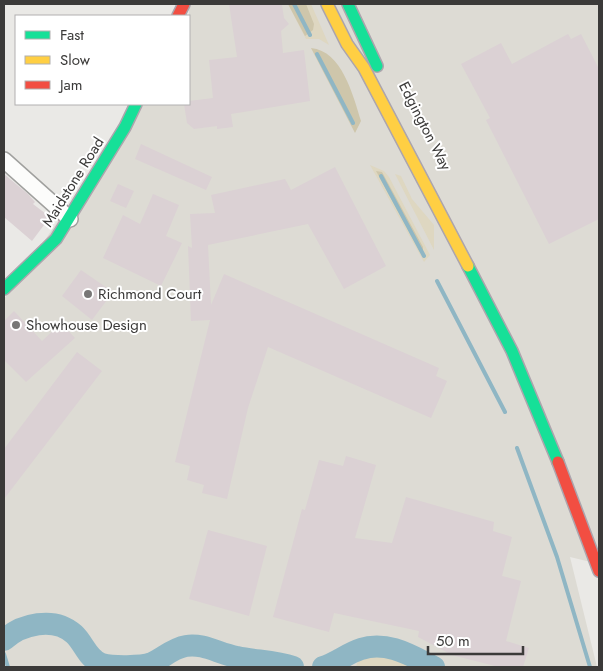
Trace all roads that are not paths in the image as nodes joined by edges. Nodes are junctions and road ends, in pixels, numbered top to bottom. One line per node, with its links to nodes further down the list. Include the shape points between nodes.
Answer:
1 (327, 4): 3 (main road, Edgington Way)
2 (348, 4): 3 (main road, Edgington Way)
3 (360, 49): 4 (main road, Edgington Way); 9 (main road, Edgington Way, via 387,97 386,108)
4 (384, 79)
5 (136, 105): 8 (main road, Maidstone Road)
6 (4, 160): 8 (street)
7 (439, 185): 9 (main road, Edgington Way)
8 (70, 219): 10 (main road, Maidstone Road, via 56,239)
9 (470, 256): 13 (main road, Edgington Way, via 538,382 536,393 548,418)
10 (4, 289)
11 (566, 453): 12 (main road)
12 (599, 556)
13 (599, 571)

